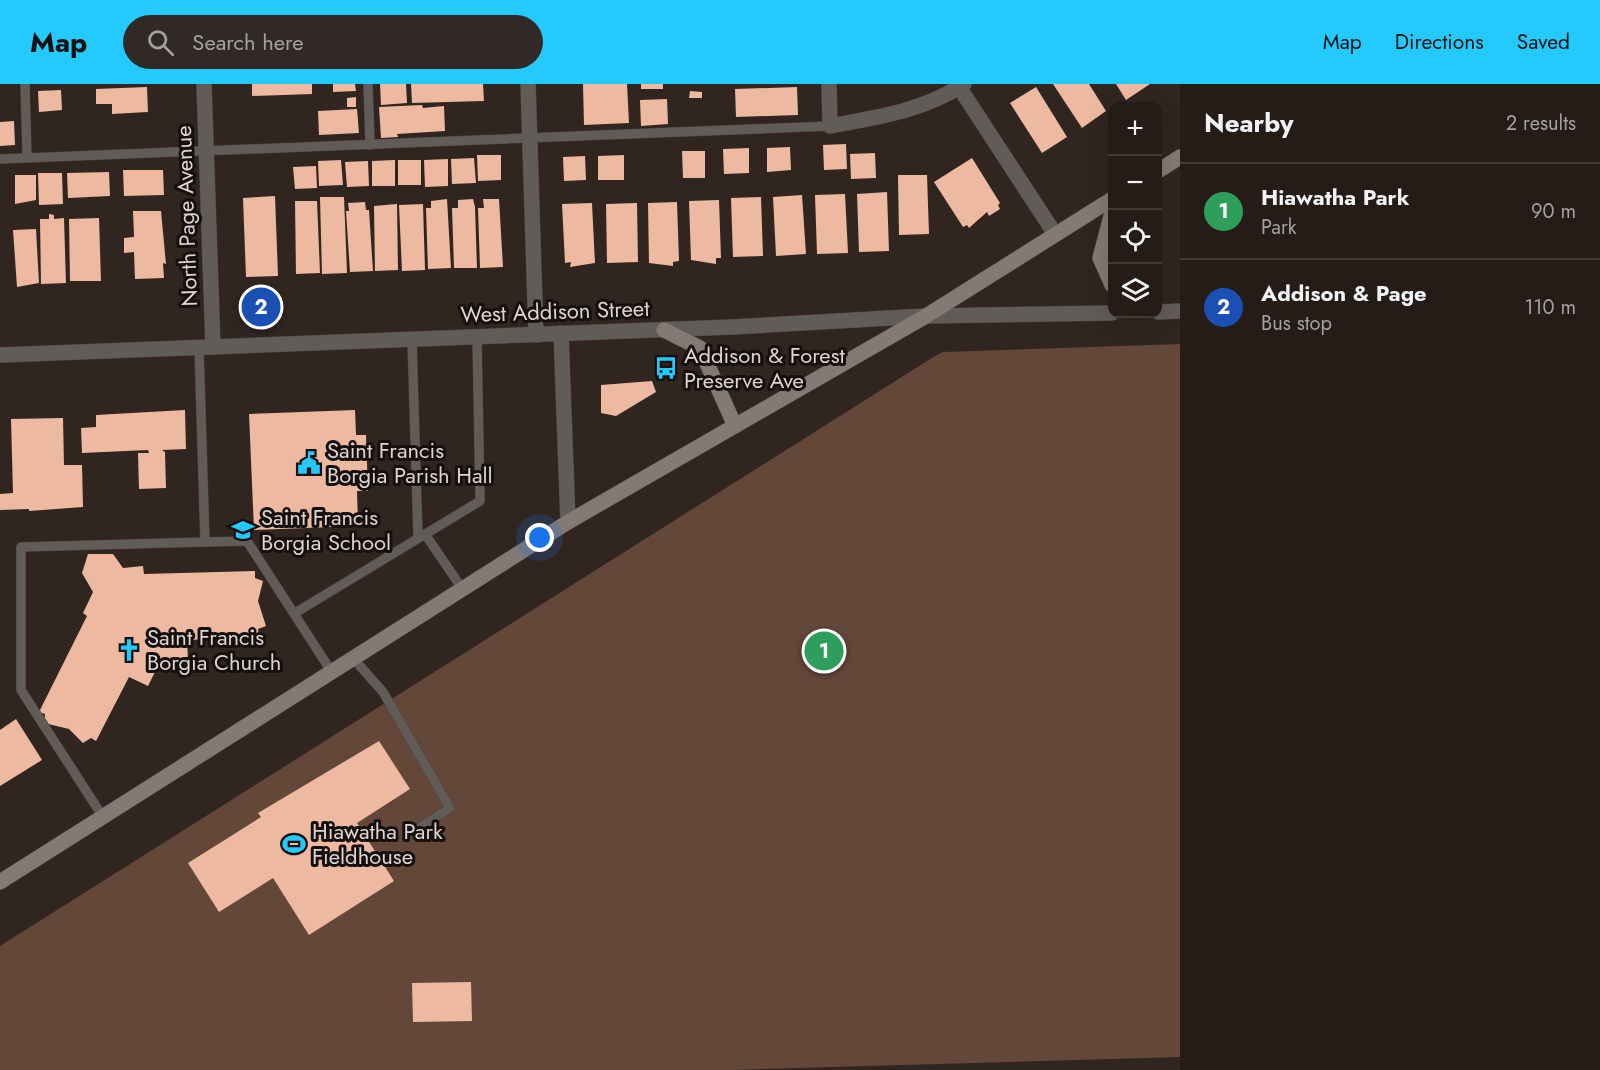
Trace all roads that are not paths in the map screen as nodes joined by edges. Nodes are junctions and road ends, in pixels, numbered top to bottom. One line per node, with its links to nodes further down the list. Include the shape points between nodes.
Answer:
1 (25, 84): 12 (lane)
2 (204, 84): 10 (street, North Page Avenue)
3 (368, 84): 9 (lane)
4 (528, 84): 8 (street)
5 (829, 84): 7 (street)
6 (961, 86): 7 (street, via 928,104); 17 (street)
7 (830, 126): 8 (lane)
8 (530, 139): 9 (lane); 25 (street)
9 (370, 145): 10 (lane)
10 (207, 151): 12 (lane); 28 (street, North Page Avenue)
11 (1180, 157): 14 (main road)
12 (27, 158): 13 (lane)
13 (0, 159)
14 (1162, 168)
15 (1108, 202): 17 (main road)
16 (1108, 230): 18 (main road, via 1100,258)
17 (1055, 234): 22 (main road)
18 (1108, 275)
19 (1180, 311): 20 (street)
20 (1162, 312)
21 (1108, 313): 22 (street, West Addison Street)
22 (926, 316): 23 (street, West Addison Street); 30 (main road)
23 (664, 330): 24 (street, West Addison Street); 30 (main road, via 700,348)
24 (561, 333): 25 (street, West Addison Street); 31 (street)
25 (536, 334): 26 (street, West Addison Street)
26 (477, 337): 27 (street, West Addison Street); 32 (lane, via 480,501)
27 (412, 339): 28 (street, West Addison Street); 32 (lane)
28 (206, 347): 29 (street, West Addison Street); 33 (lane)
29 (0, 355)
30 (735, 426): 31 (main road)
31 (568, 522): 34 (main road)
32 (422, 536): 34 (lane); 35 (lane)
33 (205, 542): 35 (lane, via 247,542); 38 (lane, via 21,547 21,690)
34 (461, 587): 36 (main road)
35 (295, 613): 37 (lane)
36 (352, 657): 37 (main road); 39 (lane, via 383,692 450,808)
37 (330, 671): 38 (main road)
38 (103, 816): 40 (main road)
39 (413, 832)
40 (0, 882)

